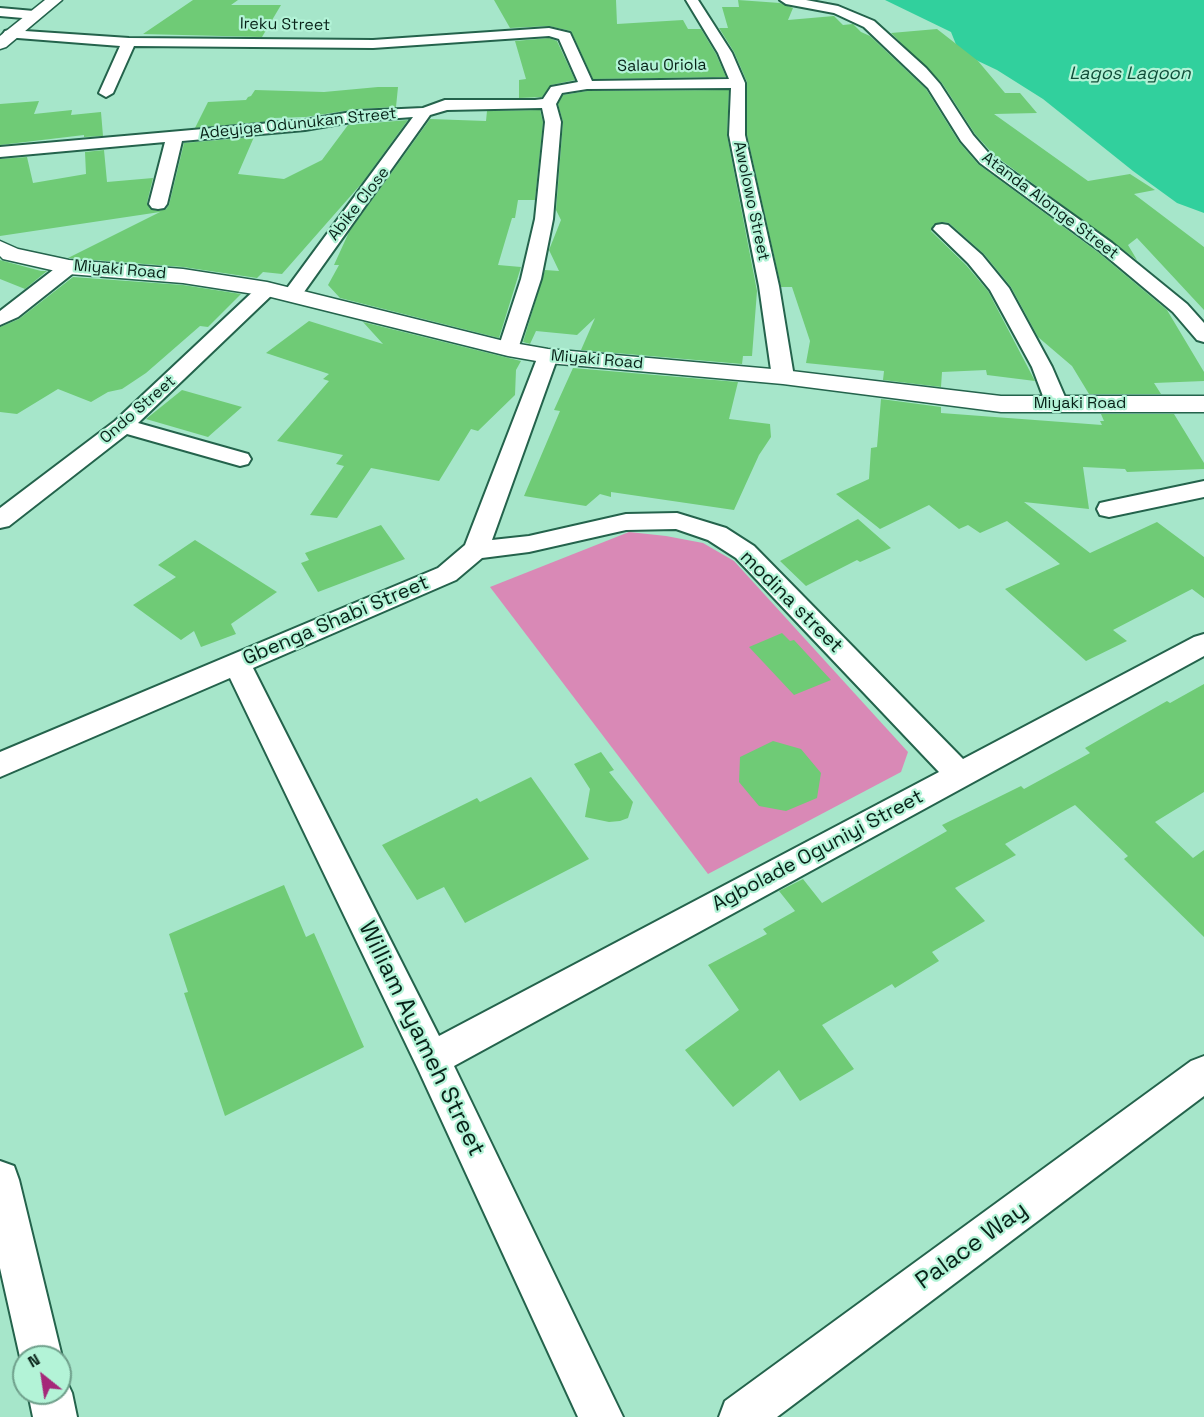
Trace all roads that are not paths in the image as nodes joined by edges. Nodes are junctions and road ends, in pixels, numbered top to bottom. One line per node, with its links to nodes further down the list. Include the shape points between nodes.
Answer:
1 (55, 0): 5 (street)
2 (692, 0): 8 (street, Awolowo Street)
3 (786, 0): 22 (street, Atanda Alonge Street, via 838,10 869,24 935,87 986,160 1114,254 1180,308)
4 (0, 12): 5 (street)
5 (34, 15): 6 (street)
6 (5, 39): 7 (street, Ireku Street)
7 (129, 42): 9 (street, Ireku Street, via 373,44 558,33 565,36); 10 (street)
8 (738, 82): 9 (street, Salau Oriola); 25 (street, Awolowo Street, via 737,135 769,286)
9 (587, 85): 11 (street, via 556,90)
10 (106, 93)
11 (548, 103): 12 (street, Adeyiga Odunukan Street, via 445,105); 23 (street, via 553,123 544,219 531,279)
12 (425, 112): 13 (street, Adeyiga Odunukan Street); 20 (street, Abike Close)
13 (175, 136): 14 (street, Adeyiga Odunukan Street); 15 (street)
14 (0, 152)
15 (158, 204)
16 (942, 229): 26 (street, via 999,288 1042,367)
17 (0, 247): 18 (street, Miyaki Road, via 11,254)
18 (69, 267): 19 (street, Miyaki Road, via 183,276); 21 (street)
19 (267, 289): 20 (street, Miyaki Road); 28 (street, Ondo Street)
20 (292, 295): 23 (street, Miyaki Road)
21 (0, 319)
22 (1204, 336)
23 (508, 349): 24 (street, Miyaki Road)
24 (548, 356): 25 (street, Miyaki Road); 33 (street, Gbenga Shabi Street)
25 (783, 377): 26 (street, Miyaki Road, via 1001,404)
26 (1057, 404): 27 (street, Miyaki Road)
27 (1204, 404)
28 (123, 426): 29 (street); 32 (street, Ondo Street)
29 (240, 459)
30 (1204, 489): 31 (street)
31 (1109, 509)
32 (0, 520)
33 (475, 550): 35 (street, Gbenga Shabi Street, via 447,574); 37 (street, modina street, via 529,544 626,522 677,521 717,534 745,552)
34 (1204, 644): 37 (street, Agbolade Oguniyi Street)
35 (236, 663): 36 (street, Gbenga Shabi Street); 38 (street, William Ayameh Street)
36 (0, 765)
37 (959, 774): 38 (street, Agbolade Oguniyi Street)
38 (432, 1059): 42 (street, William Ayameh Street)
39 (1204, 1074): 43 (street, Palace Way)
40 (0, 1180): 41 (street)
41 (38, 1345)
42 (601, 1417)
43 (741, 1417)

